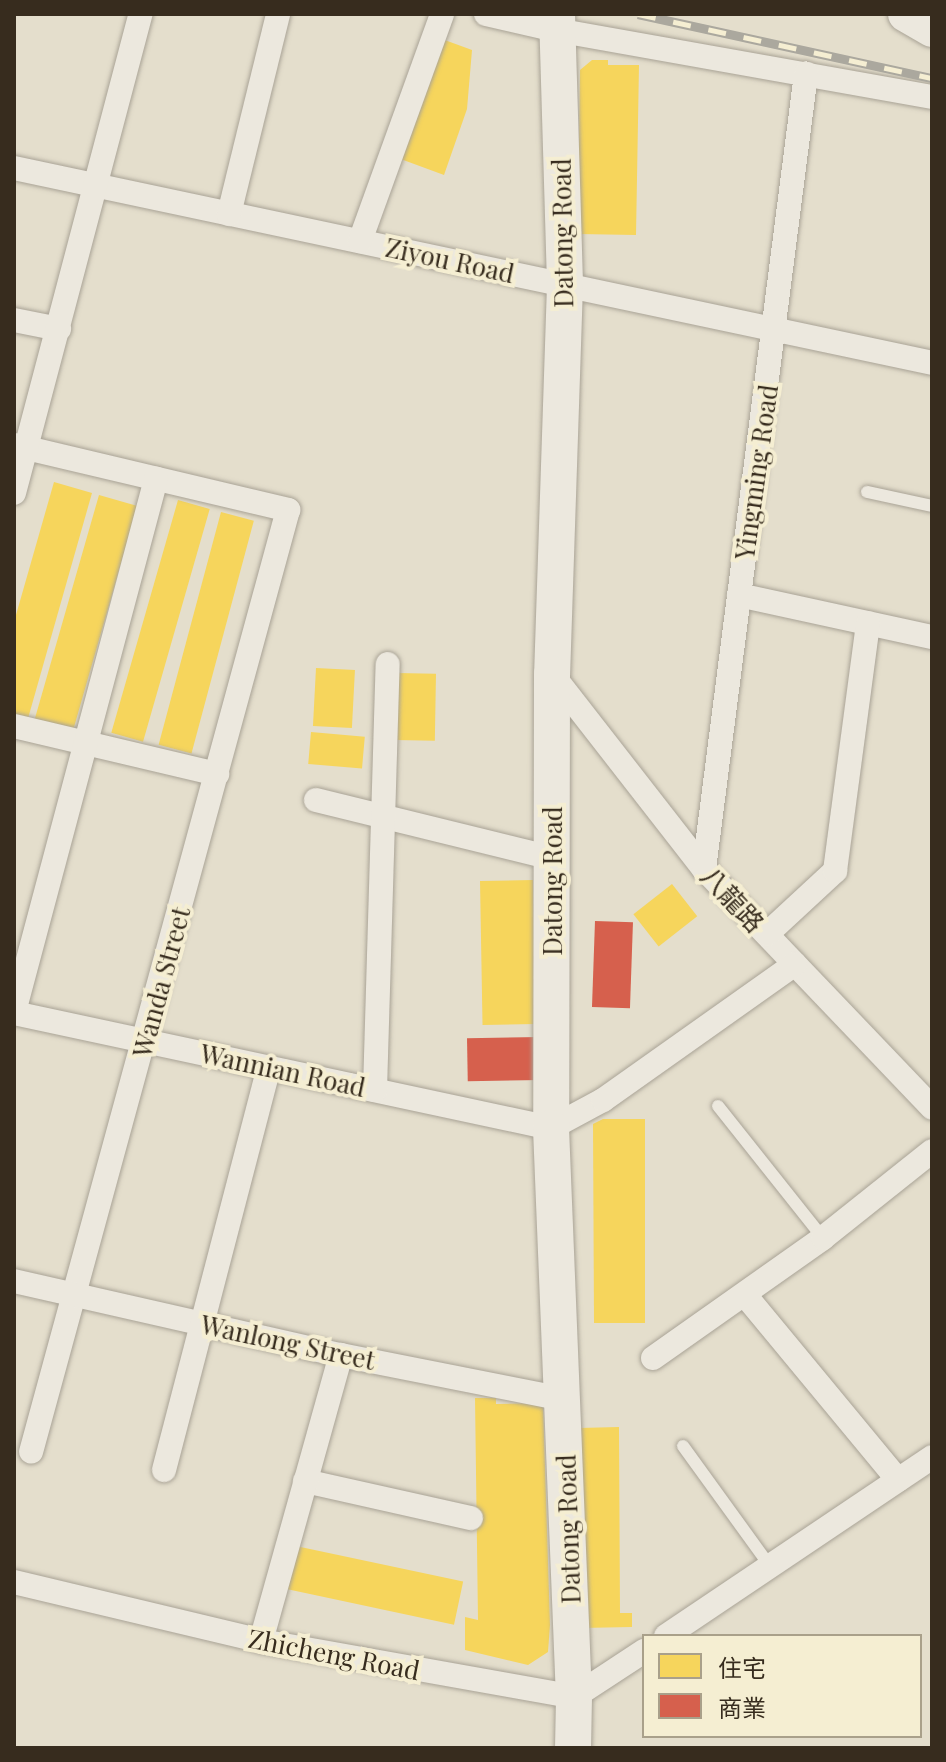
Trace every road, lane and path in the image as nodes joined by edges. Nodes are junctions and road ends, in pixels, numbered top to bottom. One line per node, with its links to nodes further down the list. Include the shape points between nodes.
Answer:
1 (141, 14): 11 (street)
2 (278, 14): 12 (street)
3 (442, 14): 13 (street)
4 (486, 14): 6 (street)
5 (906, 14): 7 (main road)
6 (556, 22): 8 (street); 14 (main road, Datong Road)
7 (932, 29)
8 (806, 74): 9 (street); 17 (street, Yingming Road)
9 (932, 97)
10 (14, 168): 11 (street, Ziyou Road)
11 (98, 185): 12 (street, Ziyou Road); 16 (street)
12 (229, 214): 13 (street, Ziyou Road)
13 (360, 241): 14 (street, Ziyou Road)
14 (565, 285): 17 (street, Ziyou Road); 28 (main road, Datong Road)
15 (14, 320): 16 (street)
16 (59, 329): 19 (street)
17 (775, 329): 18 (street, Ziyou Road); 24 (street, Yingming Road)
18 (932, 363)
19 (20, 446): 20 (street); 22 (street)
20 (156, 479): 30 (street); 31 (street, Wanda Street, via 288,510)
21 (867, 492): 23 (lane)
22 (14, 493)
23 (932, 506)
24 (739, 595): 25 (street); 35 (street, Yingming Road)
25 (868, 623): 26 (street); 36 (street, via 835,871)
26 (932, 637)
27 (388, 664): 33 (street)
28 (552, 674): 34 (main road, Datong Road); 35 (street, 八龍路)
29 (14, 726): 30 (street)
30 (87, 741): 31 (street); 38 (street)
31 (217, 774): 39 (street, Wanda Street)
32 (316, 800): 33 (street)
33 (384, 816): 34 (street); 41 (street)
34 (552, 858): 44 (main road, Datong Road)
35 (704, 869): 36 (street, 八龍路)
36 (767, 934): 37 (street, 八龍路)
37 (795, 964): 43 (street, 八龍路); 44 (street, via 603,1100)
38 (14, 1013): 39 (street, Wannian Road)
39 (145, 1041): 40 (street, Wannian Road); 48 (street, Wanda Street)
40 (269, 1068): 41 (street, Wannian Road); 50 (street)
41 (375, 1090): 44 (street, Wannian Road)
42 (718, 1106): 46 (lane)
43 (932, 1108)
44 (551, 1128): 53 (main road, Datong Road)
45 (932, 1151): 46 (street)
46 (823, 1238): 49 (street)
47 (14, 1281): 48 (street, Wanlong Street)
48 (73, 1295): 50 (street, Wanlong Street); 55 (street, Wanda Street)
49 (745, 1295): 52 (street); 58 (street)
50 (202, 1324): 51 (street, Wanlong Street); 57 (street)
51 (341, 1355): 53 (street, Wanlong Street); 59 (street)
52 (653, 1358)
53 (563, 1399): 66 (main road, Datong Road)
54 (683, 1446): 61 (lane)
55 (31, 1452)
56 (932, 1457): 58 (street)
57 (164, 1470)
58 (898, 1480): 61 (street)
59 (305, 1481): 60 (street); 64 (street)
60 (471, 1518)
61 (770, 1566): 63 (street)
62 (14, 1582): 64 (street, Zhicheng Road)
63 (669, 1634)
64 (261, 1641): 66 (street, Zhicheng Road)
65 (642, 1652): 66 (street)
66 (574, 1697): 67 (main road, Datong Road)
67 (573, 1748)

